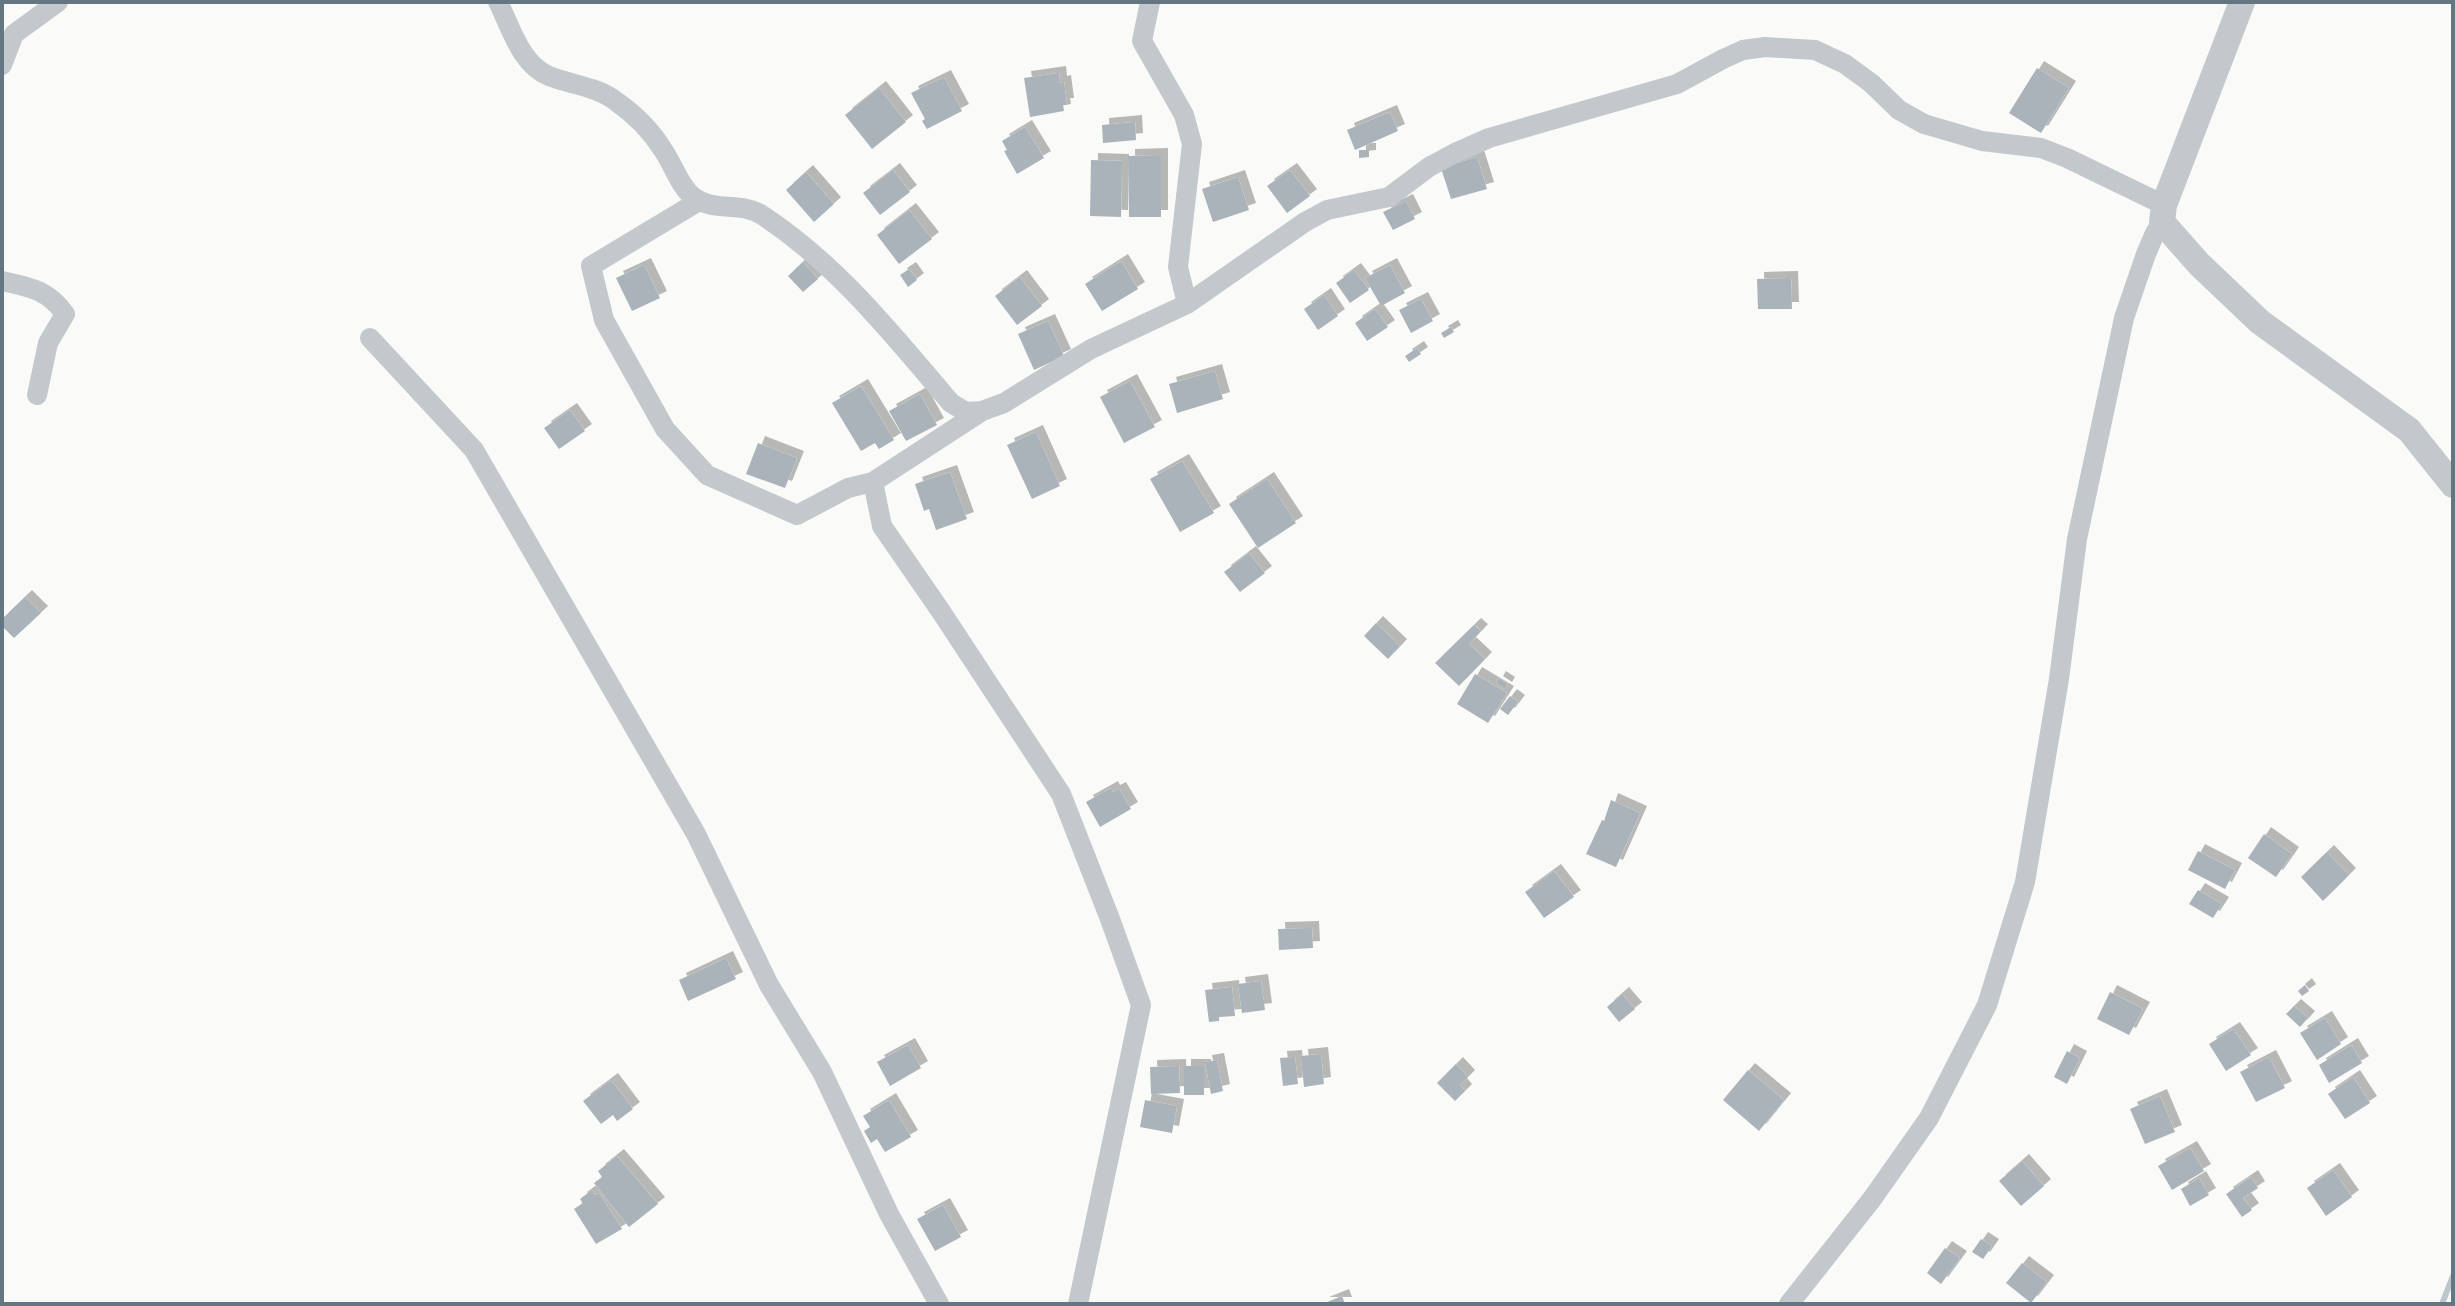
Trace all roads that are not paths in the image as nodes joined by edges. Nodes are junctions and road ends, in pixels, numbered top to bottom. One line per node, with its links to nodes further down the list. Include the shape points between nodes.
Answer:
1 (58, 2): 5 (street, via 14,34)
2 (498, 2): 6 (street, via 534,67 597,90 634,116)
3 (1150, 2): 9 (street, via 1142,41 1184,115 1192,144 1178,267)
4 (2242, 2): 7 (street)
5 (2, 65)
6 (699, 201): 12 (street, via 757,211 773,222 839,276 951,403 966,412); 13 (street, via 591,266 604,320 665,429 707,475 797,515 848,488)
7 (2163, 213): 9 (street, via 2041,148 1982,141 1924,124 1845,64 1815,50 1765,47 1743,50 1677,84 1489,138 1455,153 1389,197 1327,210 1305,222); 14 (street, via 2199,264 2260,322 2409,430); 17 (street, via 2124,318 2077,539 2025,882 1987,1005 1929,1118)
8 (2, 281): 11 (street, via 55,299 65,314 48,343)
9 (1187, 304): 12 (street, via 1091,349)
10 (370, 338): 15 (street, via 474,450 696,834 769,985 822,1072 889,1214)
11 (37, 395)
12 (982, 411): 13 (street)
13 (873, 482): 16 (street, via 882,526 1061,794 1141,1005)
14 (2453, 485)
15 (939, 1304)
16 (1078, 1304)
17 (1789, 1304)

